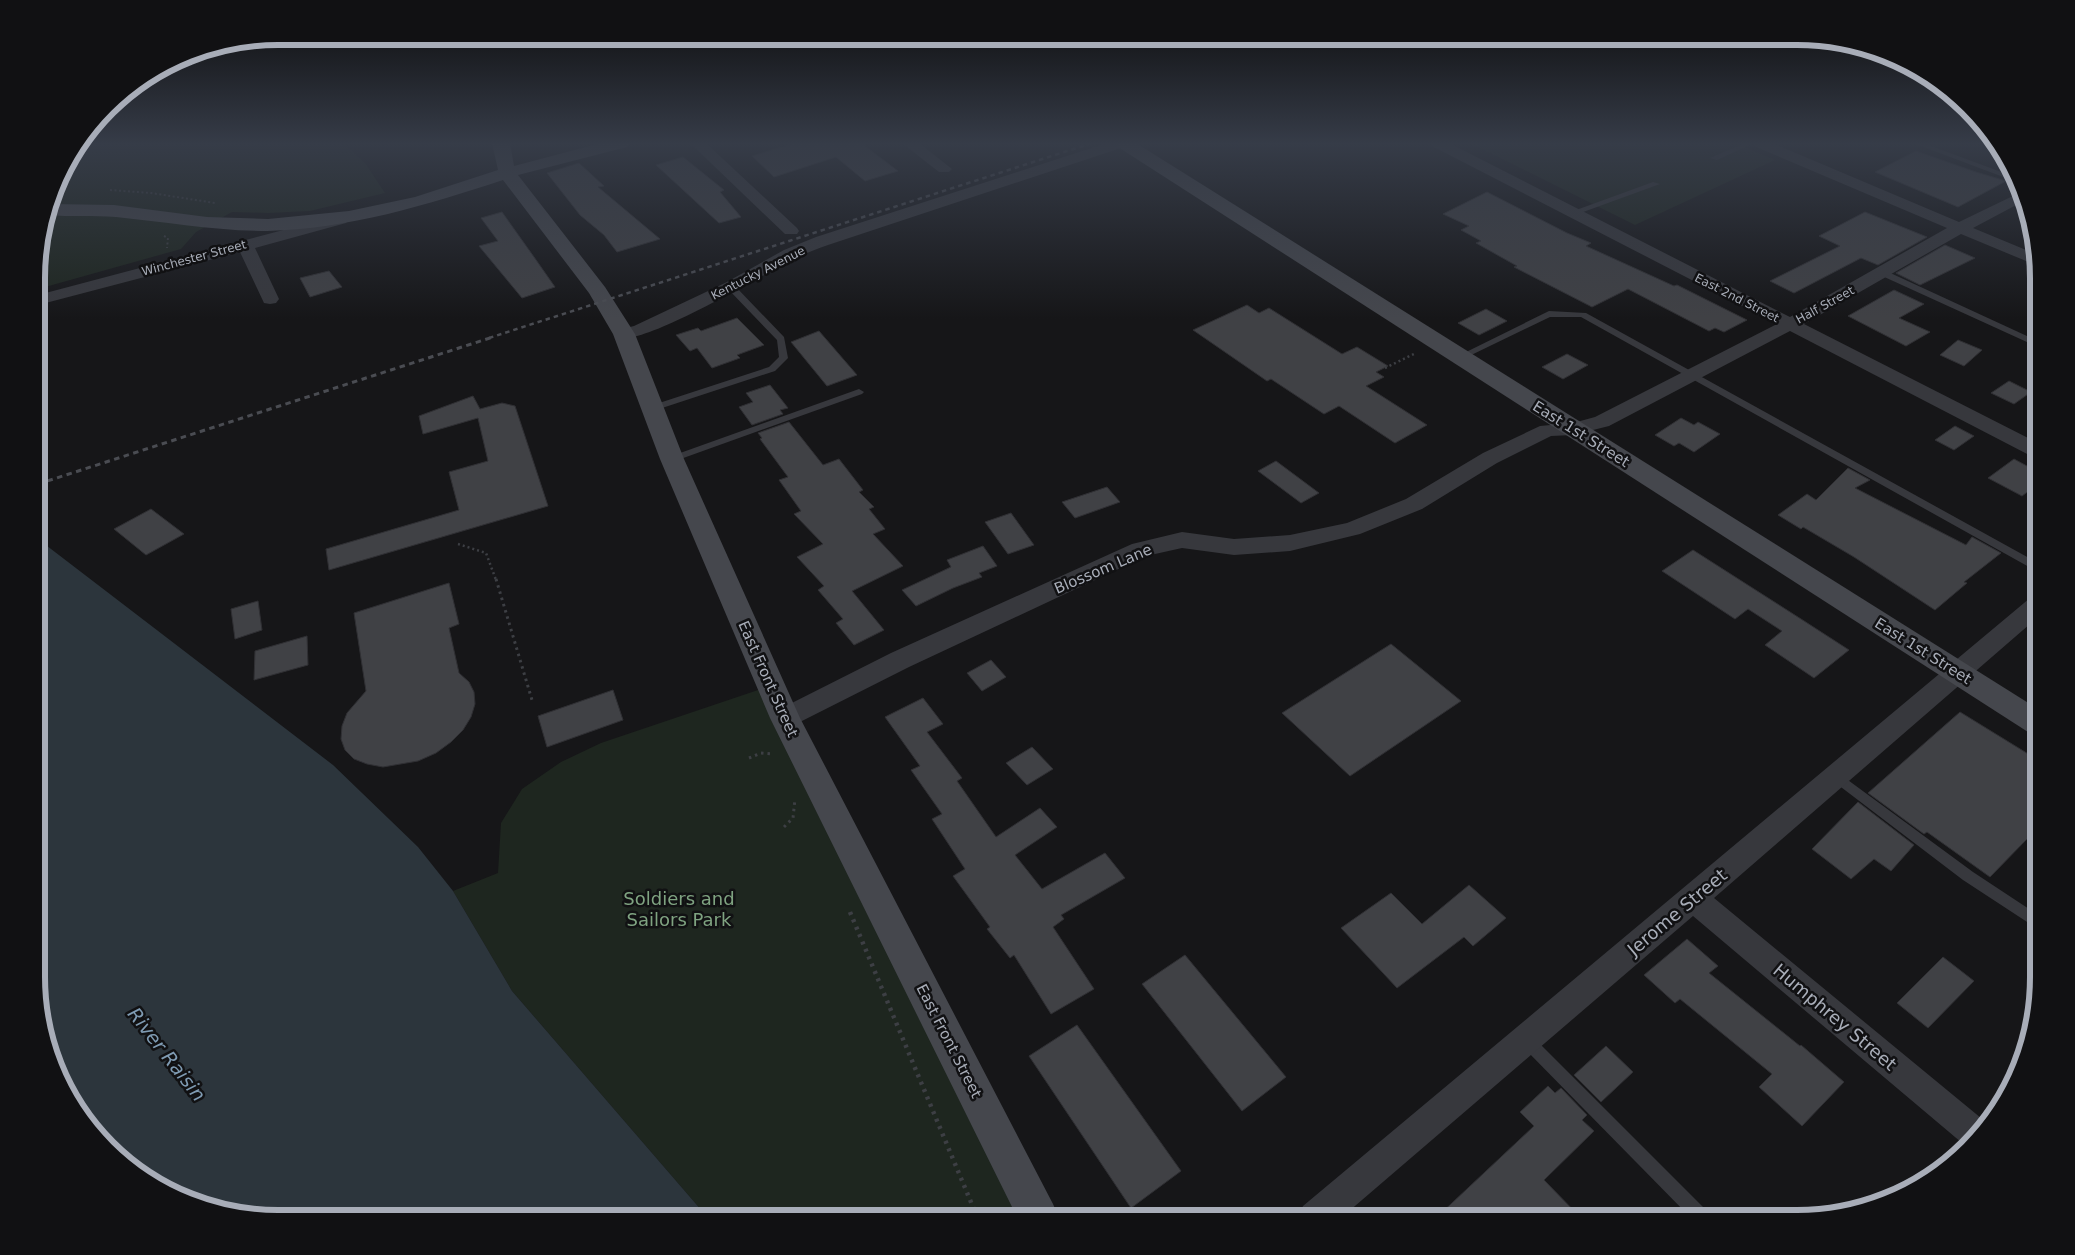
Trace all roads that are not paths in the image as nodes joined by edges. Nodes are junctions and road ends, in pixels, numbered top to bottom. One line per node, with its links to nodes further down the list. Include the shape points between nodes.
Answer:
1 (420, 202): 12 (street, Winchester Street)
2 (529, 202): 22 (street, East Front Street, via 598,291)
3 (760, 202): 14 (street)
4 (941, 202): 18 (street, Kentucky Avenue, via 790,254)
5 (1215, 202): 24 (street, East 1st Street)
6 (1550, 202): 11 (street, East 2nd Street)
7 (1605, 202): 11 (lane)
8 (1897, 202): 13 (street)
9 (2012, 202): 13 (street, Half Street)
10 (55, 210): 12 (street, Winchester Street, via 114,211 224,224 268,225)
11 (1572, 213): 21 (street, East 2nd Street)
12 (349, 217): 15 (street, Winchester Street)
13 (1960, 228): 16 (street); 17 (street, Half Street)
14 (791, 231)
15 (245, 245): 19 (street, Winchester Street); 20 (street)
16 (2029, 257)
17 (1883, 273): 21 (street, Half Street); 23 (lane)
18 (732, 287): 22 (street, Kentucky Avenue, via 640,330); 27 (lane, via 781,339 784,358 772,370)
19 (45, 298)
20 (270, 299)
21 (1790, 325): 25 (street, Half Street); 29 (street, East 2nd Street)
22 (624, 334): 27 (street, East Front Street)
23 (2030, 340)
24 (1460, 357): 25 (lane, via 1536,319 1566,313 1583,315); 28 (street, East 1st Street)
25 (1691, 376): 28 (street, Half Street, via 1602,422); 31 (lane)
26 (859, 392): 30 (lane)
27 (653, 408): 30 (street, East Front Street)
28 (1573, 429): 33 (street, East 1st Street); 34 (street, Blossom Lane, via 1547,430 1490,458 1414,504 1352,529 1290,543 1234,547 1182,540 1140,550 900,660)
29 (2030, 447)
30 (672, 459): 34 (street, East Front Street)
31 (2030, 564)
32 (2030, 611): 33 (street, Jerome Street)
33 (1959, 673): 35 (street, East 1st Street); 36 (street, Jerome Street)
34 (785, 718): 41 (street, East Front Street)
35 (2030, 719)
36 (1837, 776): 37 (street, Jerome Street); 38 (lane, via 1968,876)
37 (1693, 898): 39 (street, Jerome Street); 40 (street, Humphrey Street)
38 (2030, 917)
39 (1526, 1040): 42 (street, Jerome Street); 43 (lane)
40 (1972, 1131)
41 (1035, 1210)
42 (1324, 1210)
43 (1694, 1210)

